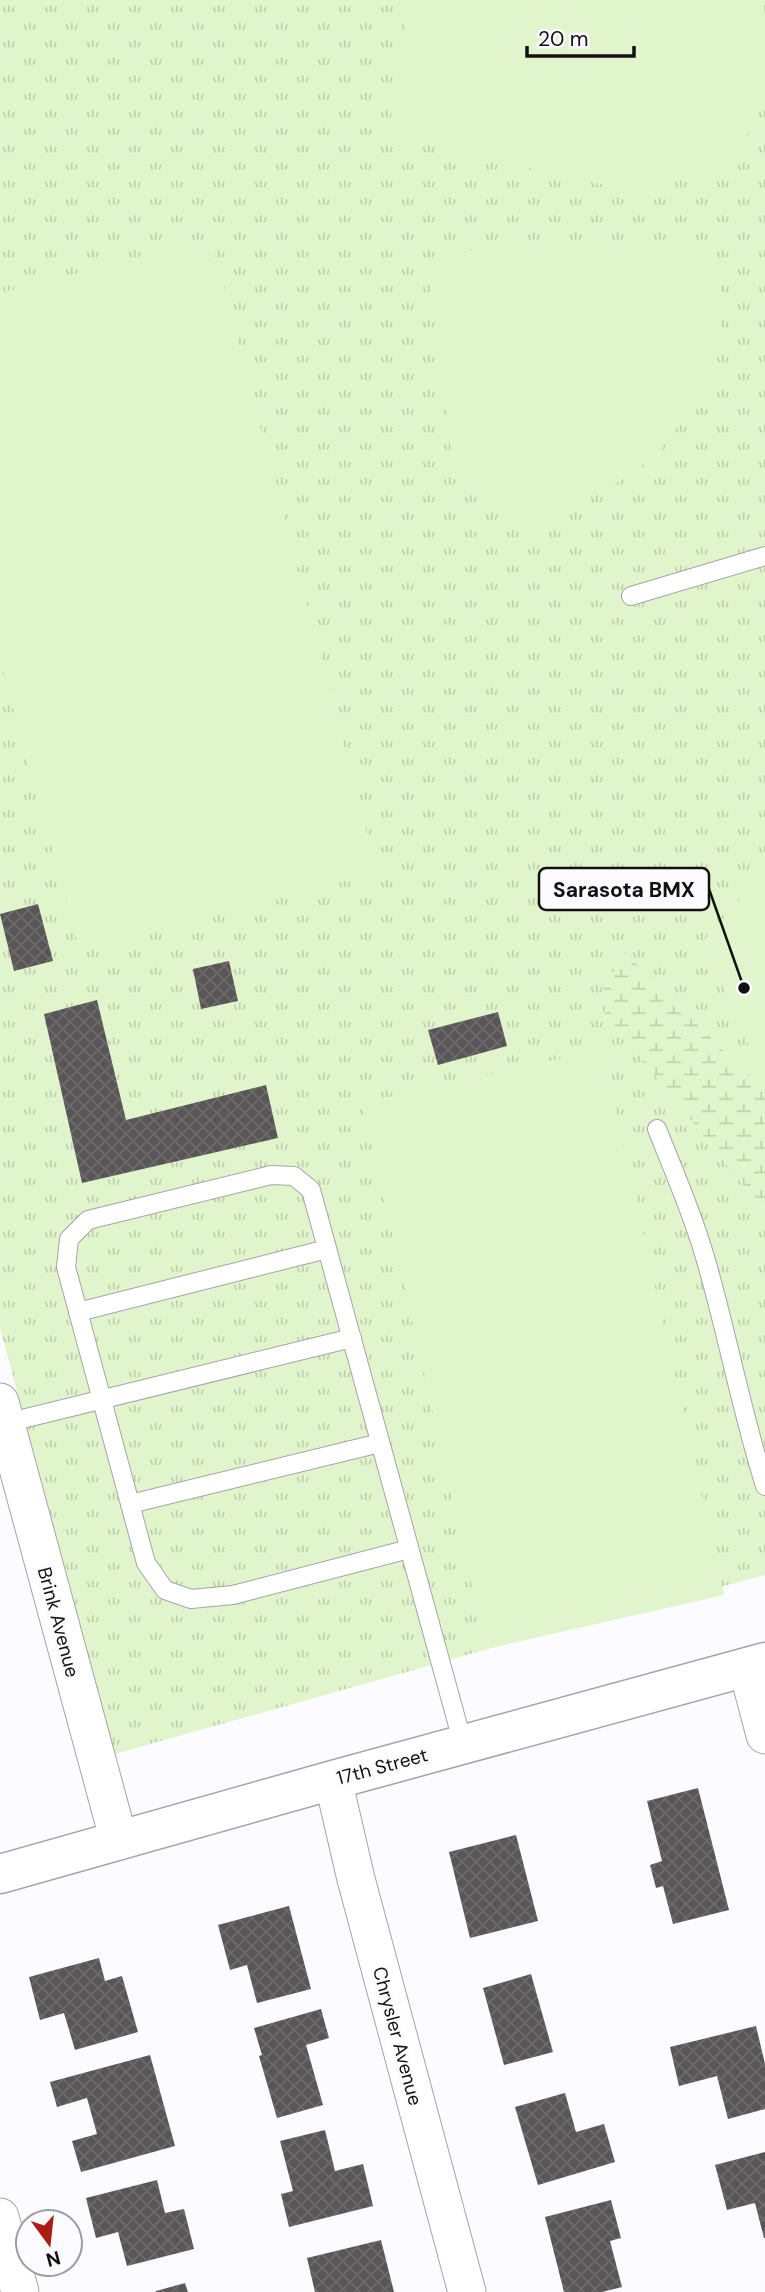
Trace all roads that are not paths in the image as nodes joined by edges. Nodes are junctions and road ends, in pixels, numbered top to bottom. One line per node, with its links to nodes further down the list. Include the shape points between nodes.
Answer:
1 (765, 556): 2 (lane)
2 (631, 596)
3 (657, 1129): 10 (lane, via 706,1261)
4 (327, 1249): 5 (lane); 5 (lane, via 312,1190 294,1176 271,1175 88,1220 69,1239 66,1267); 6 (lane)
5 (78, 1312): 7 (lane)
6 (352, 1338): 7 (lane); 9 (lane)
7 (102, 1399): 8 (lane); 11 (lane)
8 (3, 1412): 17 (street, Brink Avenue)
9 (380, 1443): 11 (lane); 12 (lane)
10 (765, 1486)
11 (130, 1504): 12 (lane, via 146,1563 164,1590 191,1599 233,1595)
12 (409, 1549): 15 (lane)
13 (756, 1665): 14 (street); 15 (main road, 17th Street)
14 (765, 1735)
15 (463, 1744): 16 (main road, 17th Street)
16 (333, 1780): 17 (main road, 17th Street); 21 (street, Chrysler Avenue)
17 (119, 1841): 18 (main road, 17th Street)
18 (0, 1874)
19 (0, 2217): 20 (street)
20 (20, 2292)
21 (467, 2292)

